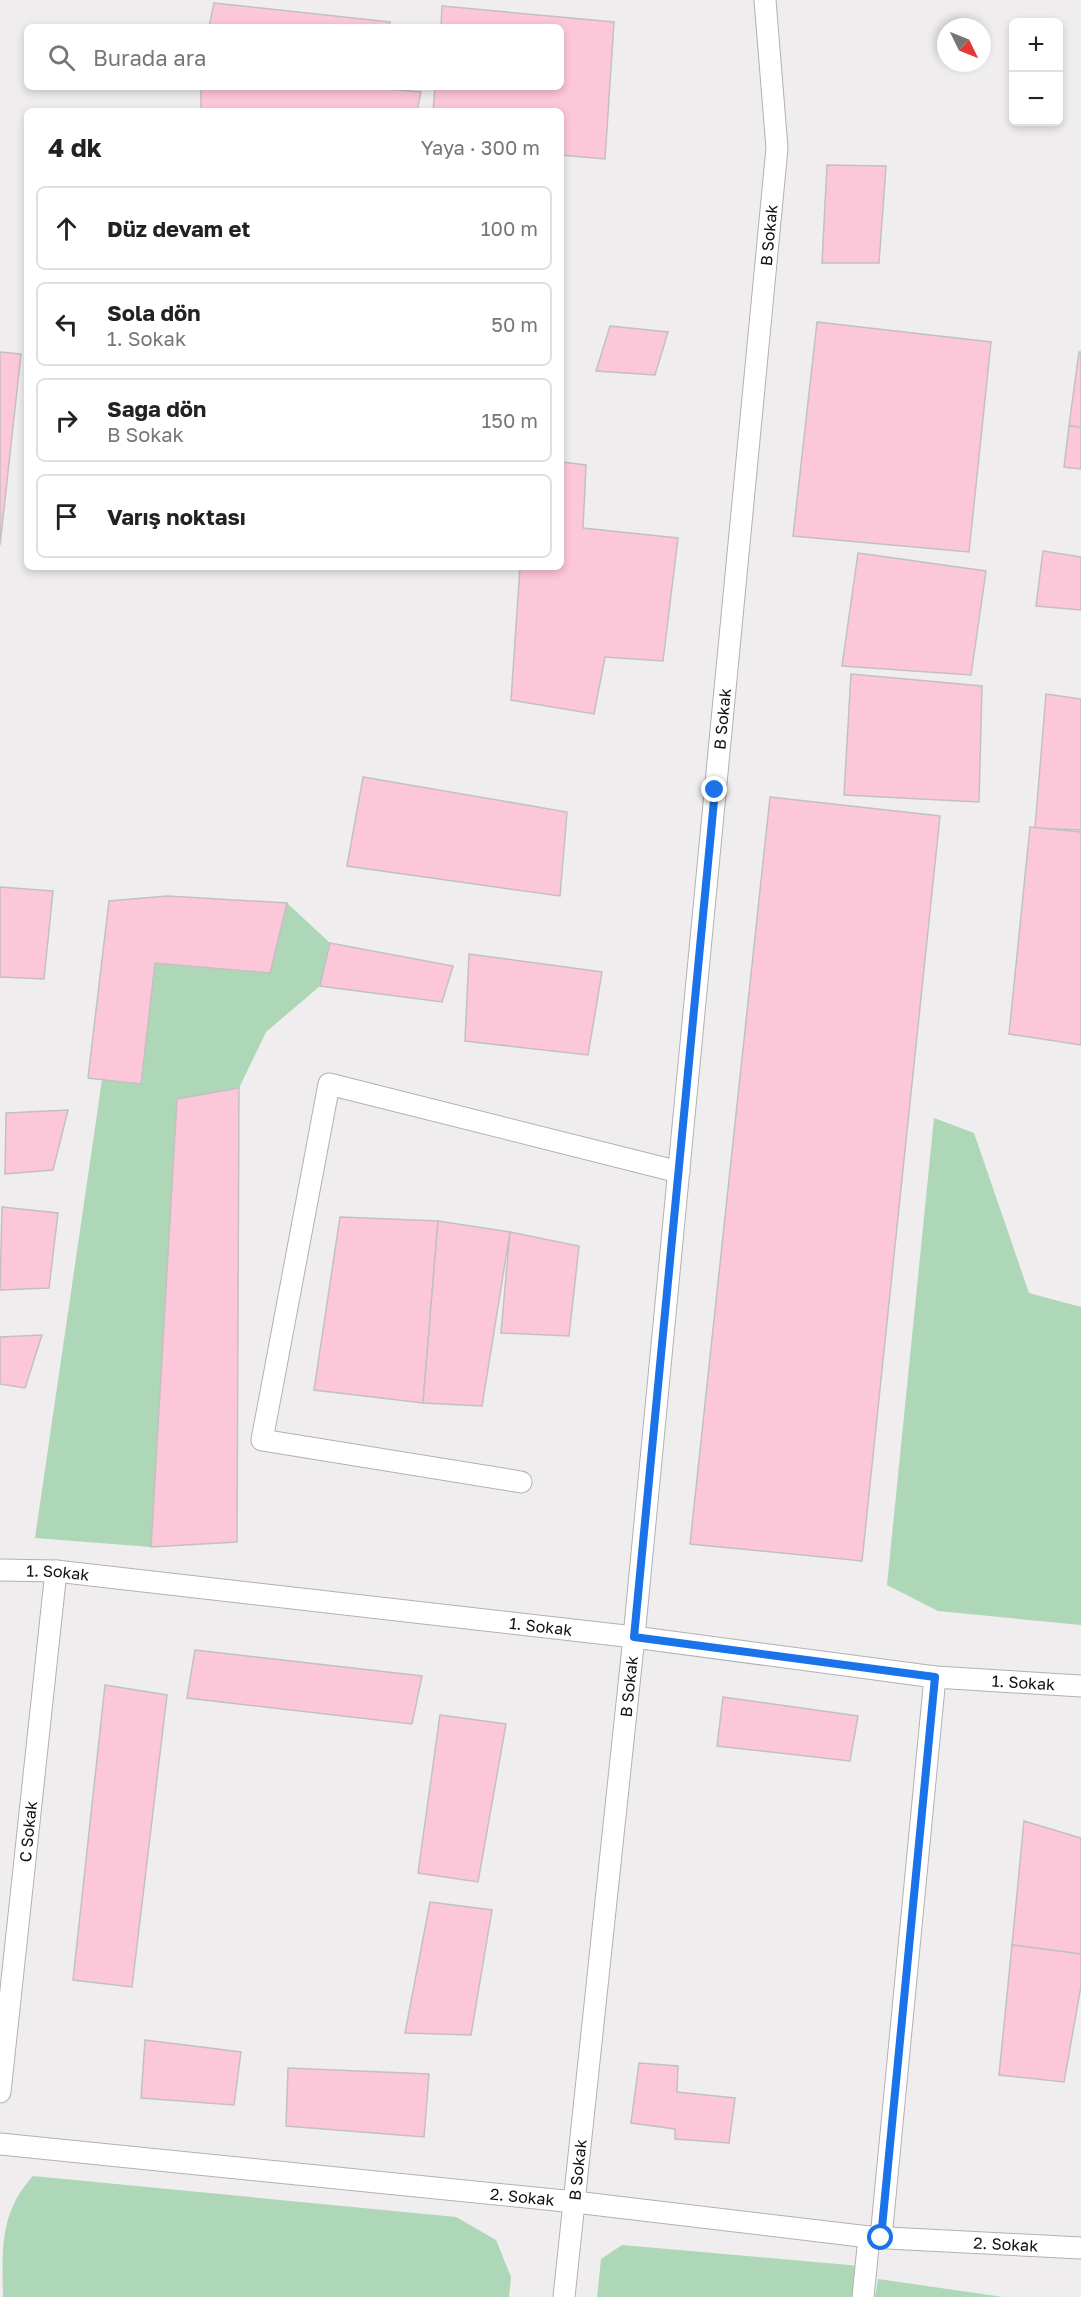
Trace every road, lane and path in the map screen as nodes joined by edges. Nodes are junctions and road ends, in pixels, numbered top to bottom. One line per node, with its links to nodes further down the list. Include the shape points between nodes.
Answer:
1 (765, 0): 2 (lane, B Sokak, via 777,148)
2 (679, 1172): 3 (lane, via 329,1084 262,1440); 6 (lane, B Sokak)
3 (521, 1482)
4 (0, 1570): 5 (lane, 1. Sokak)
5 (56, 1571): 6 (lane, 1. Sokak); 9 (lane, C Sokak)
6 (634, 1637): 7 (lane, 1. Sokak); 11 (lane, B Sokak)
7 (935, 1677): 8 (lane, 1. Sokak); 12 (lane)
8 (1081, 1686)
9 (0, 2092)
10 (0, 2144): 11 (lane, 2. Sokak)
11 (575, 2202): 12 (lane, 2. Sokak); 14 (lane, B Sokak)
12 (875, 2237): 13 (lane, 2. Sokak); 15 (lane)
13 (1081, 2248)
14 (564, 2297)
15 (864, 2297)

